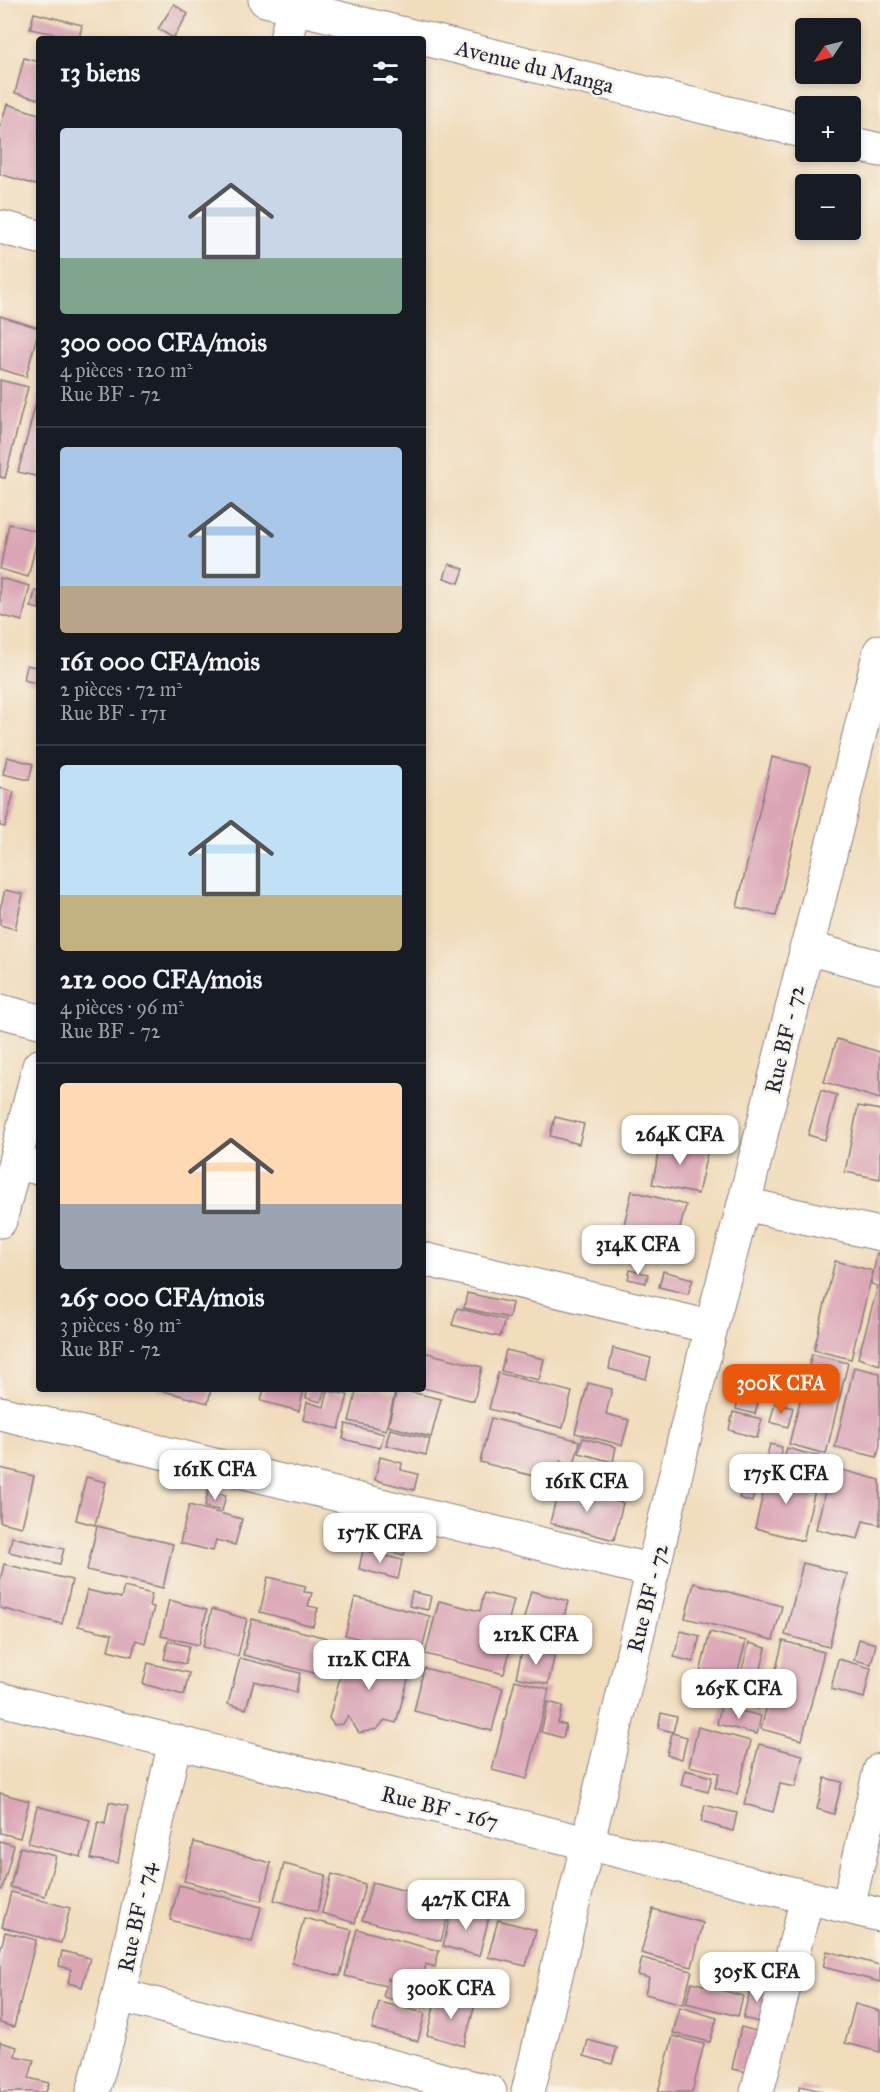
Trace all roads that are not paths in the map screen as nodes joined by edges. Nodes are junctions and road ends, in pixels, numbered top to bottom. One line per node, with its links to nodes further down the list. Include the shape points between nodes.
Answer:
1 (284, 2): 2 (street); 3 (street, Avenue du Manga)
2 (286, 36)
3 (421, 36)
4 (426, 37): 5 (street, Avenue du Manga)
5 (795, 129)
6 (861, 145): 7 (street)
7 (880, 150)
8 (0, 227): 9 (street)
9 (36, 236)
10 (880, 651): 11 (street, Rue BF - 72)
11 (872, 715): 12 (street, Rue BF - 72)
12 (806, 948): 13 (street); 18 (street, Rue BF - 72)
13 (880, 967)
14 (0, 1011): 15 (street)
15 (36, 1020)
16 (36, 1091): 17 (street)
17 (27, 1166): 19 (street)
18 (744, 1204): 20 (street); 22 (street, Rue BF - 72)
19 (0, 1221)
20 (880, 1234)
21 (426, 1260): 22 (street)
22 (711, 1327): 24 (street, Rue BF - 72)
23 (0, 1413): 24 (street)
24 (653, 1571): 28 (street, Rue BF - 72)
25 (0, 1699): 26 (street, Rue BF - 167)
26 (175, 1741): 28 (street, Rue BF - 167); 32 (street, Rue BF - 74)
27 (880, 1770): 30 (street)
28 (587, 1843): 29 (street, Rue BF - 167); 35 (street, Rue BF - 72)
29 (807, 1898): 30 (street, Rue BF - 167); 36 (street)
30 (848, 1907): 31 (street, Rue BF - 167)
31 (880, 1915)
32 (119, 1995): 33 (street, Rue BF - 74); 34 (street)
33 (93, 2092)
34 (490, 2092)
35 (528, 2092)
36 (757, 2092)

